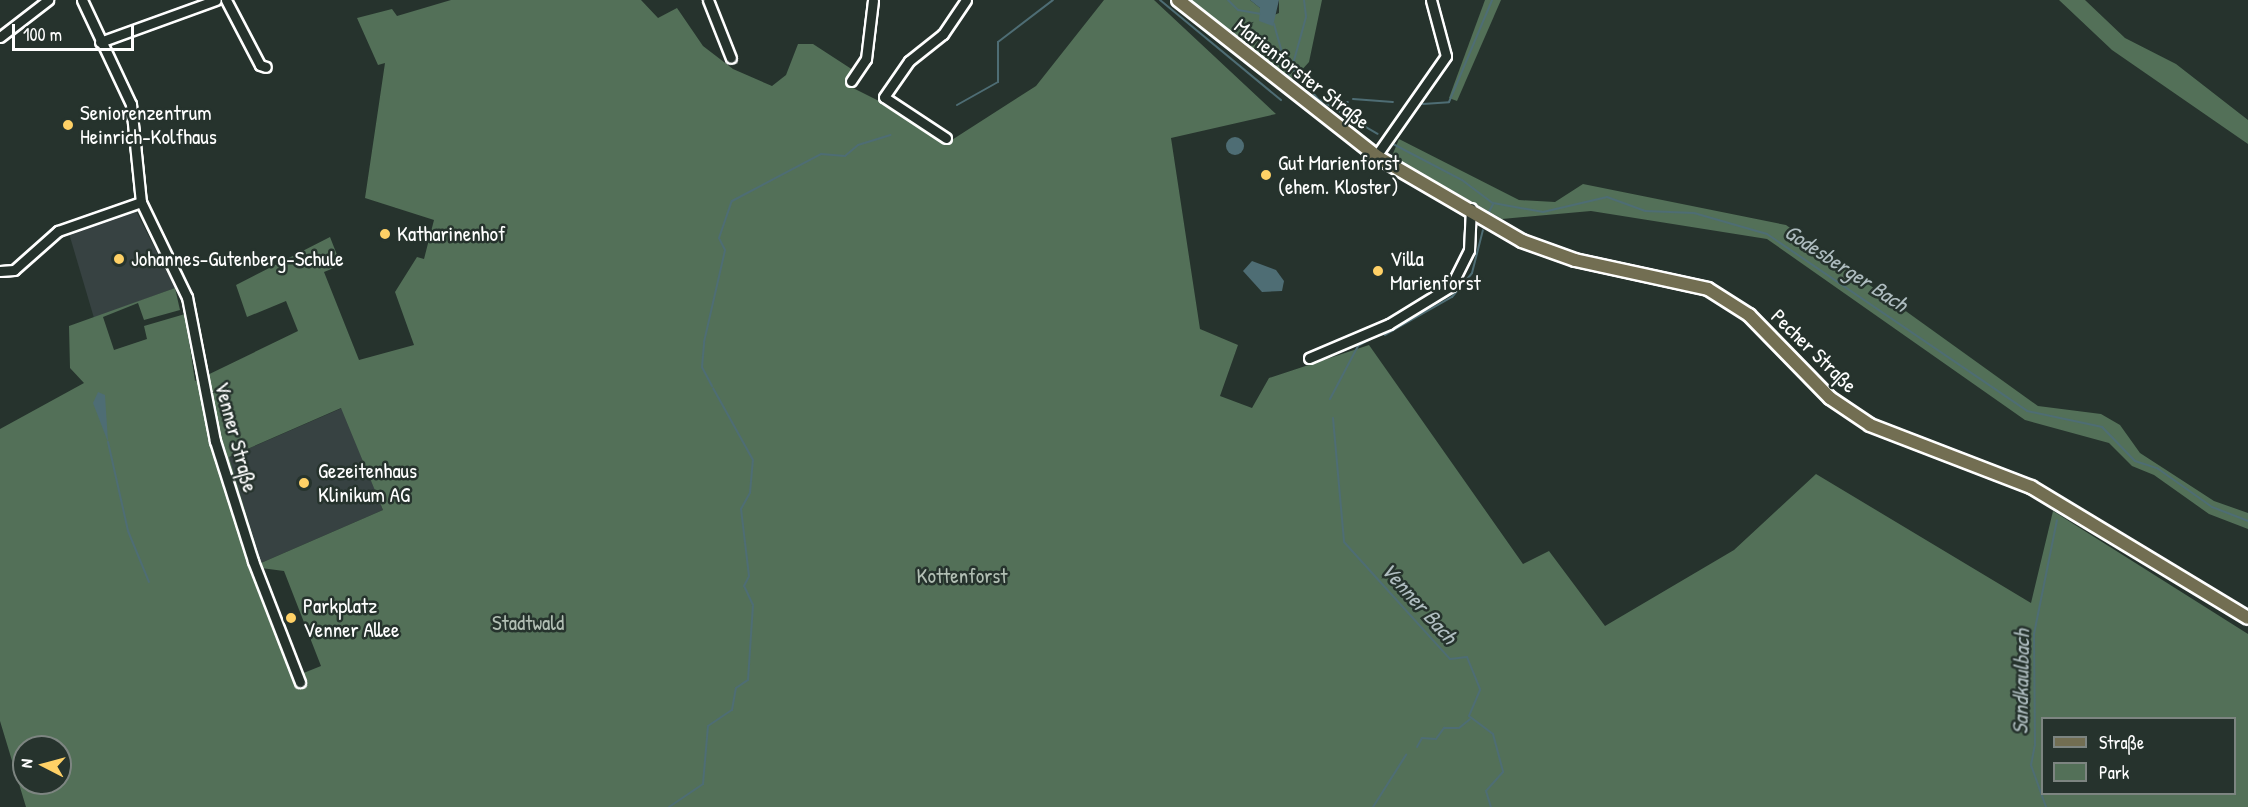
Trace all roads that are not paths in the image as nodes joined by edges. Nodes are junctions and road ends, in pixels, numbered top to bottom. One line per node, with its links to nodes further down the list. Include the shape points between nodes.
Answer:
1 (48, 0): 10 (street)
2 (82, 0): 11 (street, Venner Straße)
3 (216, 0): 11 (street)
4 (226, 0): 13 (street, via 260,65)
5 (708, 0): 12 (street, via 730,45)
6 (873, 0): 14 (street, via 866,58)
7 (966, 0): 15 (street, via 943,34 909,62 884,97)
8 (1178, 0): 16 (main road, Marienforster Straße)
9 (1431, 0): 16 (street, via 1446,56)
10 (0, 37)
11 (100, 42): 17 (street, Venner Straße, via 131,104)
12 (731, 58)
13 (266, 67)
14 (851, 81)
15 (946, 138)
16 (1376, 156): 18 (main road, Pecher Straße)
17 (141, 202): 19 (street, via 58,231 14,270); 22 (street, Venner Straße, via 187,297 215,441 250,554)
18 (1471, 208): 20 (street, via 1469,250 1451,286 1389,324); 21 (main road, Pecher Straße, via 1549,252 1708,289 1749,315 1830,398 1870,425 2031,487)
19 (0, 271)
20 (1309, 358)
21 (2248, 618)
22 (300, 682)

